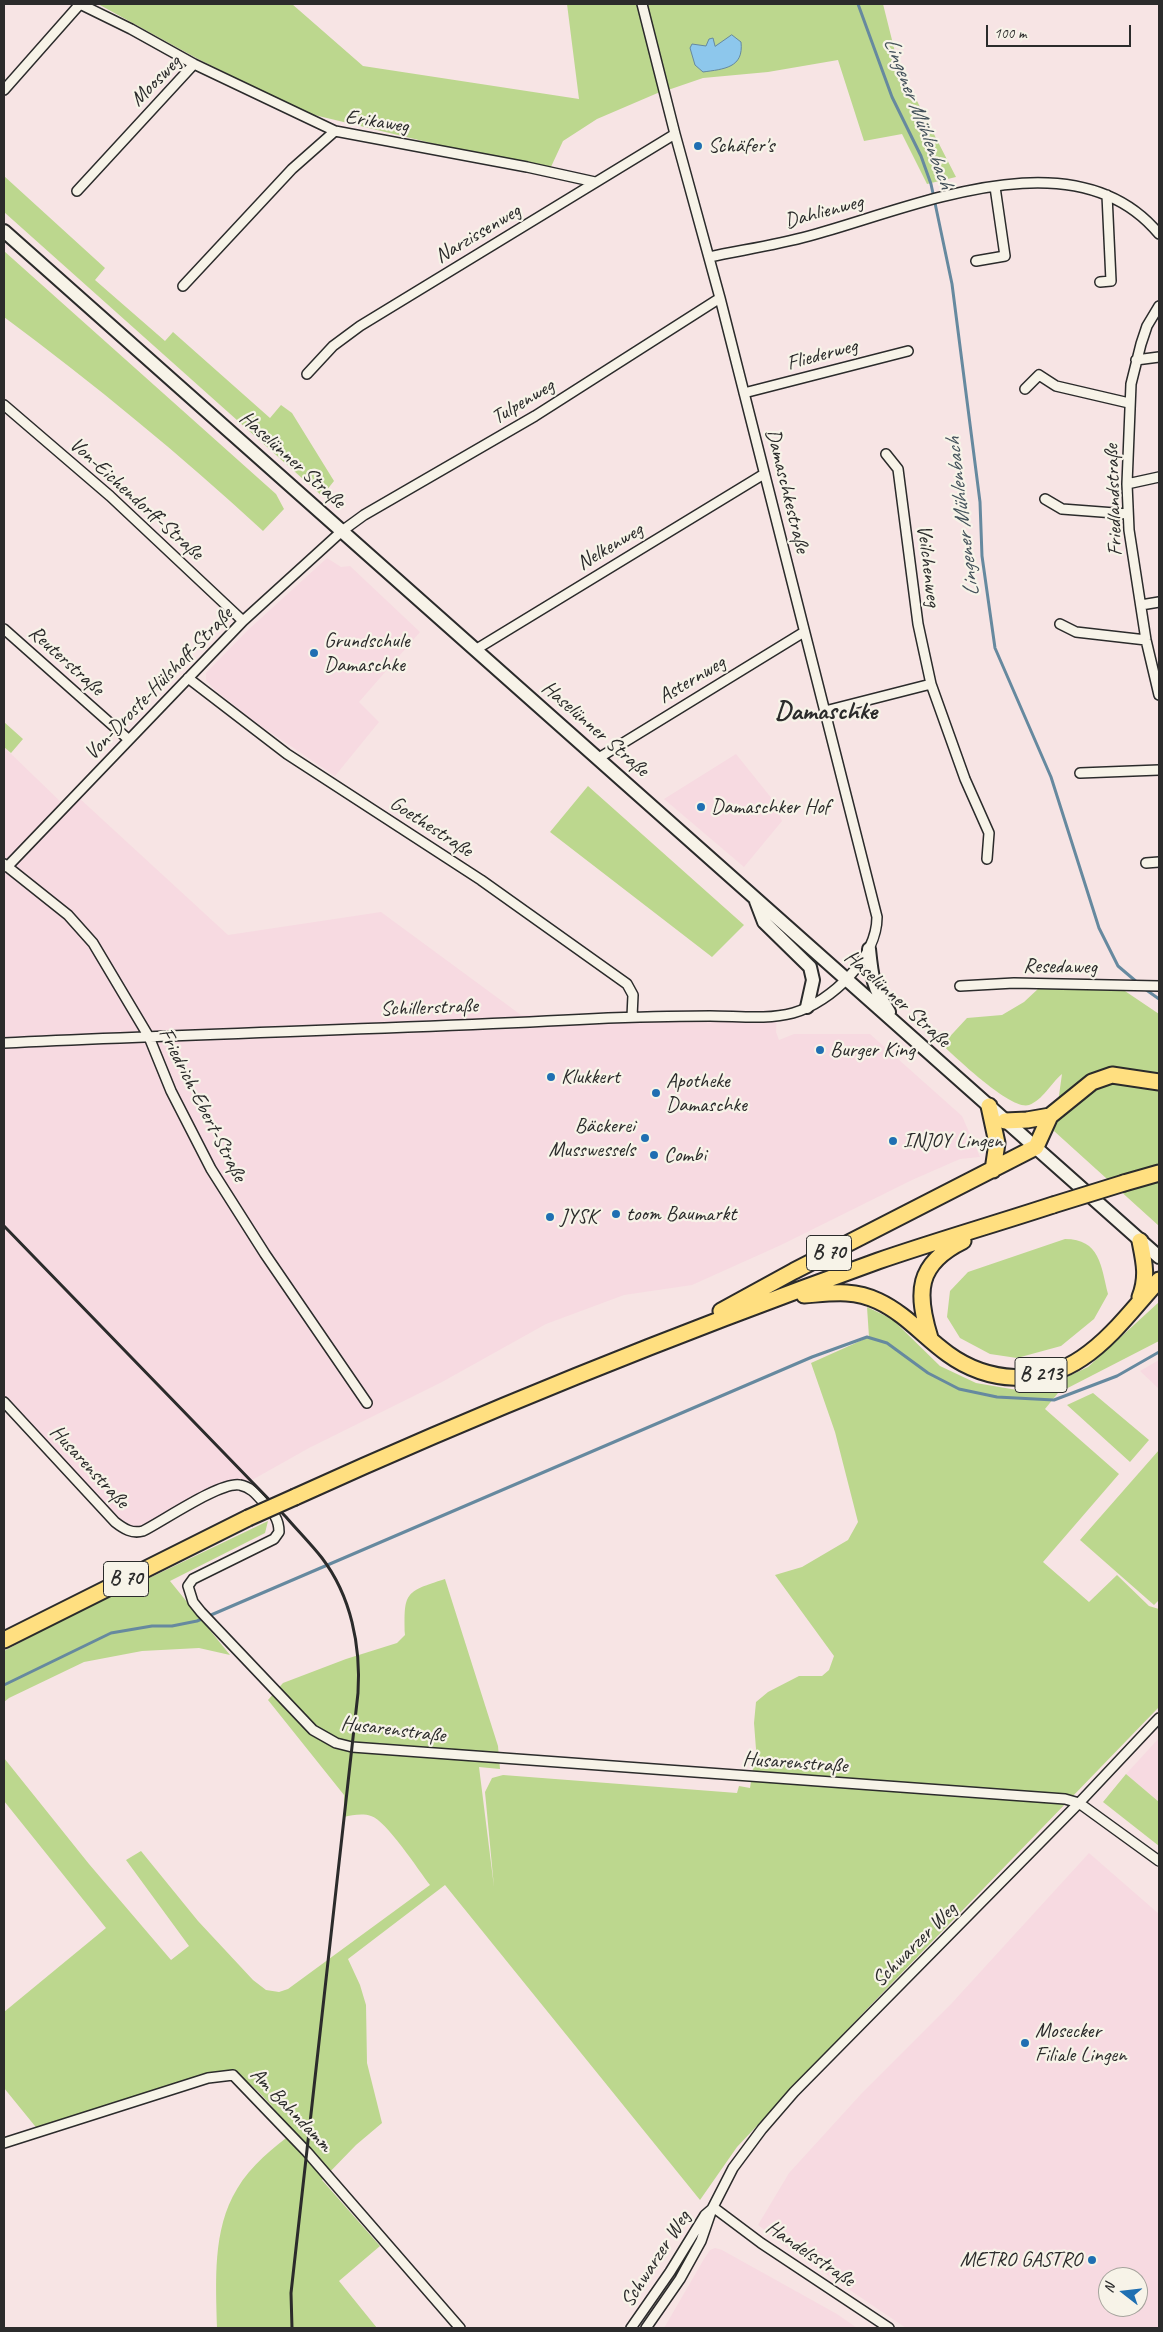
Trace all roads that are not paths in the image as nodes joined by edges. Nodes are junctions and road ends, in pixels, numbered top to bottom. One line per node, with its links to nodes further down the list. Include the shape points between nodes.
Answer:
1 (642, 4): 5 (street, Damaschkestraße)
2 (194, 64): 3 (street, via 80,4); 4 (street, Moosweg); 8 (street, Moosweg)
3 (4, 90)
4 (335, 131): 6 (street, Erikaweg); 15 (street, Erikaweg, via 292,169)
5 (675, 134): 6 (street, Narzissenweg); 12 (street, Damaschkestraße)
6 (595, 182): 21 (street, Narzissenweg, via 360,326 333,346)
7 (995, 187): 9 (street, Dahlienweg, via 1044,183); 12 (street, Dahlienweg, via 947,195 808,236); 13 (street, via 1005,256)
8 (77, 191)
9 (1107, 195): 11 (street, Dahlienweg, via 1151,223); 14 (street, via 1111,281)
10 (4, 231): 32 (street, Haselünner Straße)
11 (1159, 234)
12 (709, 257): 16 (street, Damaschkestraße)
13 (976, 261)
14 (1100, 282)
15 (183, 286)
16 (720, 298): 23 (street, Damaschkestraße); 32 (street, Tulpenweg, via 535,416)
17 (1159, 306): 20 (street, Friedlandstraße, via 1147,326)
18 (908, 351): 23 (street, Fliederweg)
19 (1159, 356): 20 (street)
20 (1136, 360): 24 (street, Friedlandstraße)
21 (307, 374)
22 (1025, 389): 24 (street, via 1039,375 1056,386)
23 (744, 394): 27 (street, Damaschkestraße)
24 (1129, 403): 29 (street, Friedlandstraße)
25 (4, 405): 35 (street, Von-Eichendorff-Straße, via 110,496)
26 (886, 454): 42 (street, Veilchenweg, via 898,469 918,624)
27 (764, 474): 38 (street, Damaschkestraße); 40 (street, Nelkenweg)
28 (1159, 477): 29 (street)
29 (1128, 484): 31 (street, Friedlandstraße)
30 (1045, 499): 31 (street, via 1062,509)
31 (1128, 514): 34 (street, Friedlandstraße)
32 (342, 531): 35 (street, Von-Droste-Hülshoff-Straße); 40 (street, Haselünner Straße)
33 (1159, 602): 34 (street)
34 (1141, 605): 39 (street, Friedlandstraße)
35 (243, 621): 41 (street, Von-Droste-Hülshoff-Straße)
36 (1060, 624): 39 (street, via 1076,632)
37 (4, 628): 45 (street, Reuterstraße)
38 (804, 632): 44 (street, Damaschkestraße); 46 (street, Asternweg)
39 (1146, 640): 43 (street, Friedlandstraße)
40 (475, 650): 46 (street, Haselünner Straße)
41 (188, 678): 45 (street, Von-Droste-Hülshoff-Straße, via 135,736); 59 (street, Goethestraße, via 287,754 481,880 627,984 633,995)
42 (931, 684): 44 (street); 49 (street, Veilchenweg, via 965,779 989,833)
43 (1159, 695)
44 (825, 711): 54 (street, Damaschkestraße, via 878,917 877,930)
45 (128, 739): 52 (street, Von-Droste-Hülshoff-Straße)
46 (597, 759): 53 (street, Haselünner Straße)
47 (1159, 770): 48 (street)
48 (1080, 773)
49 (987, 859)
50 (1159, 862): 51 (street)
51 (1146, 863)
52 (5, 866): 61 (street, Friedrich-Ebert-Straße, via 68,915 93,943)
53 (754, 897): 55 (street, Haselünner Straße); 58 (street, via 764,922 810,967 813,980)
54 (869, 949): 55 (street, Damaschkestraße); 60 (street, via 875,990)
55 (846, 980): 58 (street, Schillerstraße); 60 (street, Haselünner Straße)
56 (960, 986): 57 (street, Resedaweg, via 1014,983)
57 (1158, 986)
58 (807, 1007): 59 (street, Schillerstraße, via 756,1017)
59 (632, 1017): 61 (street, Schillerstraße)
60 (898, 1025): 64 (street, Haselünner Straße)
61 (149, 1037): 62 (street, Schillerstraße); 79 (street, Friedrich-Ebert-Straße, via 171,1091 210,1169)
62 (4, 1042)
63 (1159, 1082): 65 (main road, via 1112,1075 1092,1082)
64 (989, 1106): 66 (street, Haselünner Straße); 68 (main road, via 997,1142)
65 (1050, 1116): 66 (main road); 67 (main road)
66 (1005, 1121): 67 (street, Haselünner Straße)
67 (1036, 1147): 68 (main road, B 70); 71 (street, Haselünner Straße)
68 (992, 1170): 77 (main road, B 70, via 794,1271)
69 (1159, 1173): 70 (main road, B 70, bridge)
70 (1009, 1219): 74 (main road, B 70, via 880,1260); 76 (main road, via 948,1248 928,1270 920,1299)
71 (1140, 1241): 72 (street, Haselünner Straße); 75 (main road, B 213, via 1146,1273)
72 (1159, 1257)
73 (1159, 1280): 75 (main road, B 213)
74 (778, 1298): 76 (main road, via 827,1292 860,1295 896,1312); 77 (main road, B 70)
75 (1138, 1303): 76 (main road, B 213, via 1100,1345 1082,1358 1059,1371 1033,1377 1011,1378 969,1368)
76 (930, 1338)
77 (668, 1340): 80 (main road, B 70, bridge, via 374,1461 248,1518)
78 (4, 1402): 82 (street, Husarenstraße, via 126,1530 143,1531 222,1487 238,1484 250,1488 276,1514 279,1532 274,1539 193,1579 187,1588 201,1612 313,1730 344,1745 717,1775 930,1788 1065,1799)
79 (367, 1403)
80 (4, 1640)
81 (1159, 1718): 82 (street, Schwarzer Weg)
82 (1079, 1803): 83 (street); 85 (street, Schwarzer Weg, via 794,2092 733,2168)
83 (1159, 1861)
84 (4, 2144): 86 (street, Am Bahndamm, via 208,2078 233,2075 307,2152)
85 (712, 2208): 87 (street, Schwarzer Weg); 88 (street, Schwarzer Weg, via 690,2261); 89 (street, Handelsstraße)
86 (460, 2328)
87 (631, 2328)
88 (646, 2328)
89 (889, 2328)

